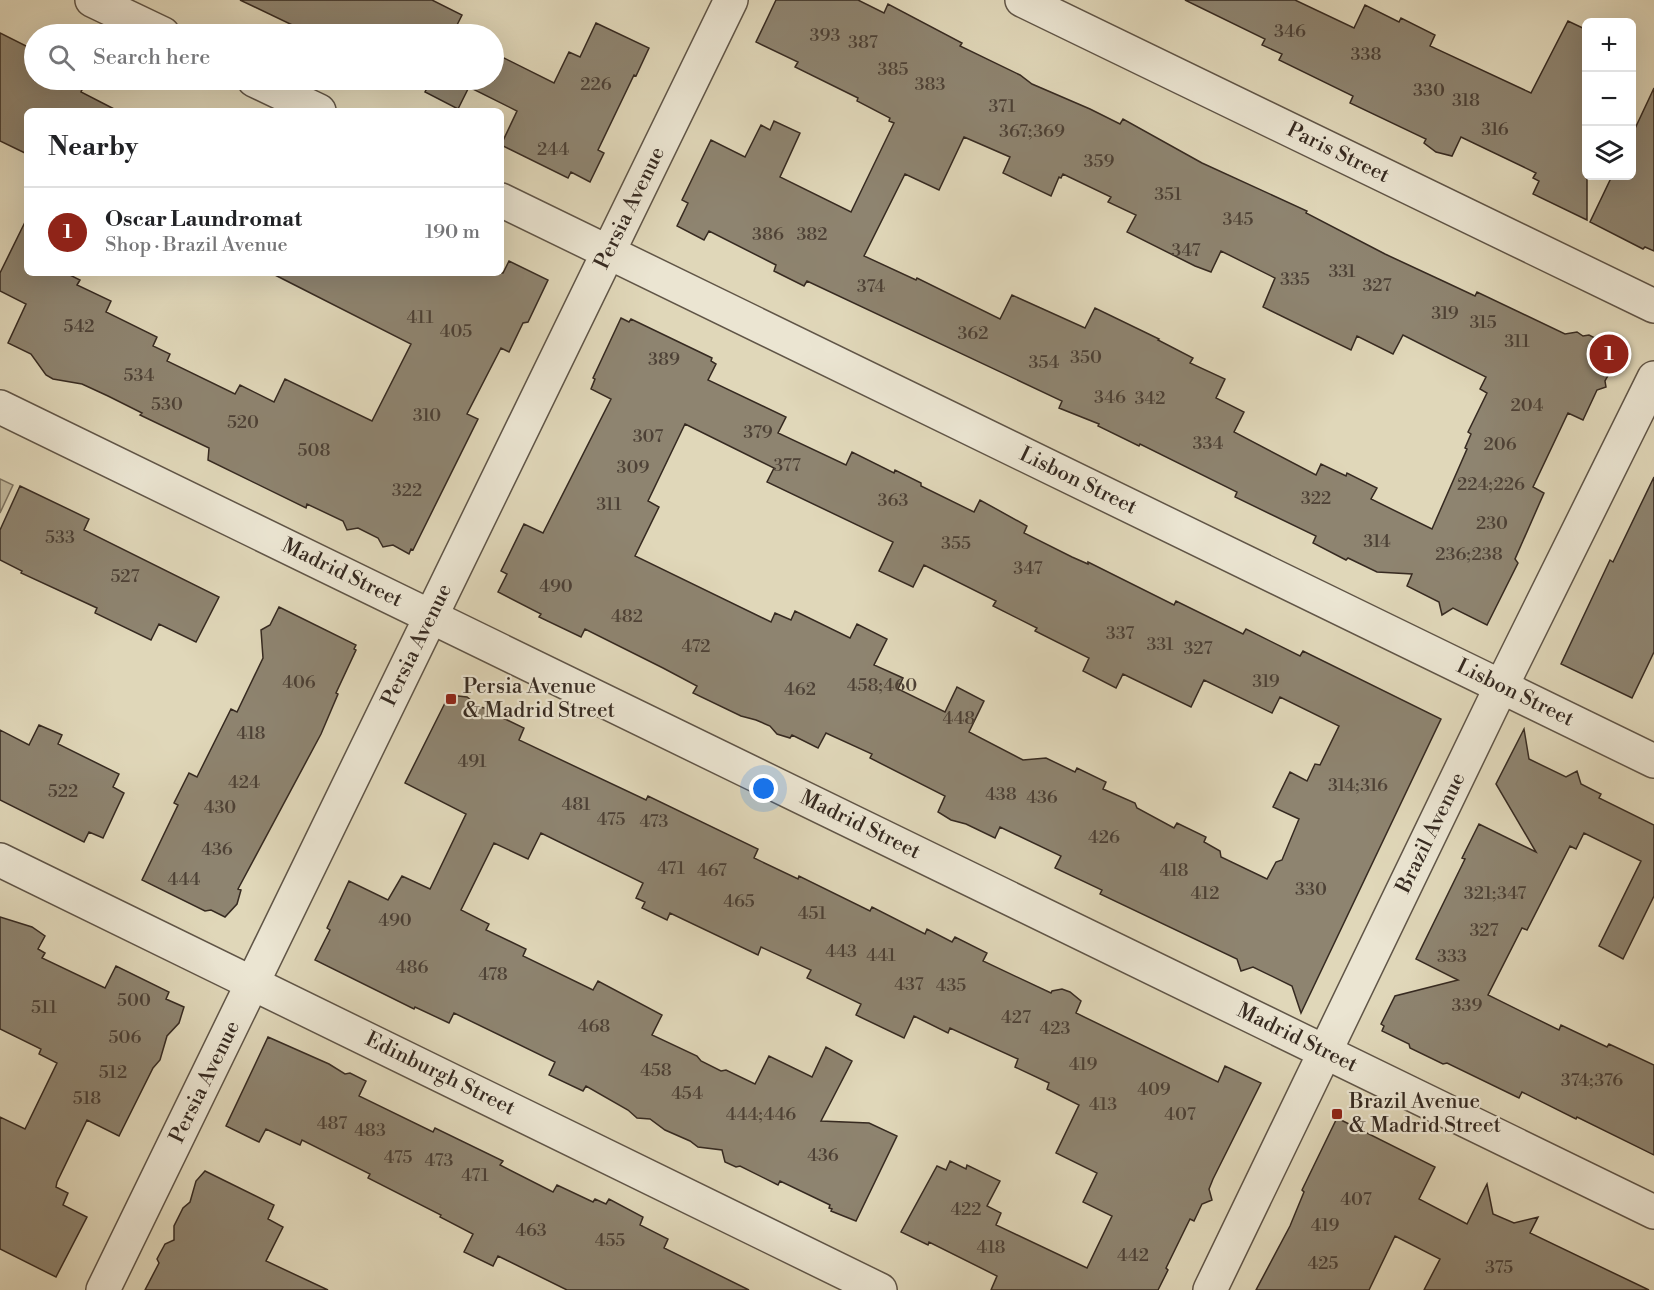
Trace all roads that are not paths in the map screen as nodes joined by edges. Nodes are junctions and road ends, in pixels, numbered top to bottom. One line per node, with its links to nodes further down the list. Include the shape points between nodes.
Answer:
1 (92, 0): 4 (street)
2 (731, 0): 8 (street, Persia Avenue)
3 (1022, 0): 9 (street, Paris Street)
4 (142, 24)
5 (276, 90): 6 (street)
6 (313, 108)
7 (504, 201): 8 (street, Lisbon Street)
8 (608, 252): 12 (street, Persia Avenue); 13 (street, Lisbon Street)
9 (1654, 306)
10 (1654, 378): 13 (street, Brazil Avenue)
11 (0, 407): 12 (street, Madrid Street)
12 (430, 617): 16 (street, Persia Avenue); 17 (street, Madrid Street)
13 (1502, 687): 14 (street, Lisbon Street); 17 (street, Brazil Avenue)
14 (1654, 761)
15 (0, 860): 16 (street, Edinburgh Street)
16 (254, 983): 19 (street, Persia Avenue); 20 (street, Edinburgh Street)
17 (1325, 1051): 18 (street, Madrid Street); 21 (street, Brazil Avenue)
18 (1654, 1212)
19 (103, 1290)
20 (880, 1290)
21 (1210, 1290)

